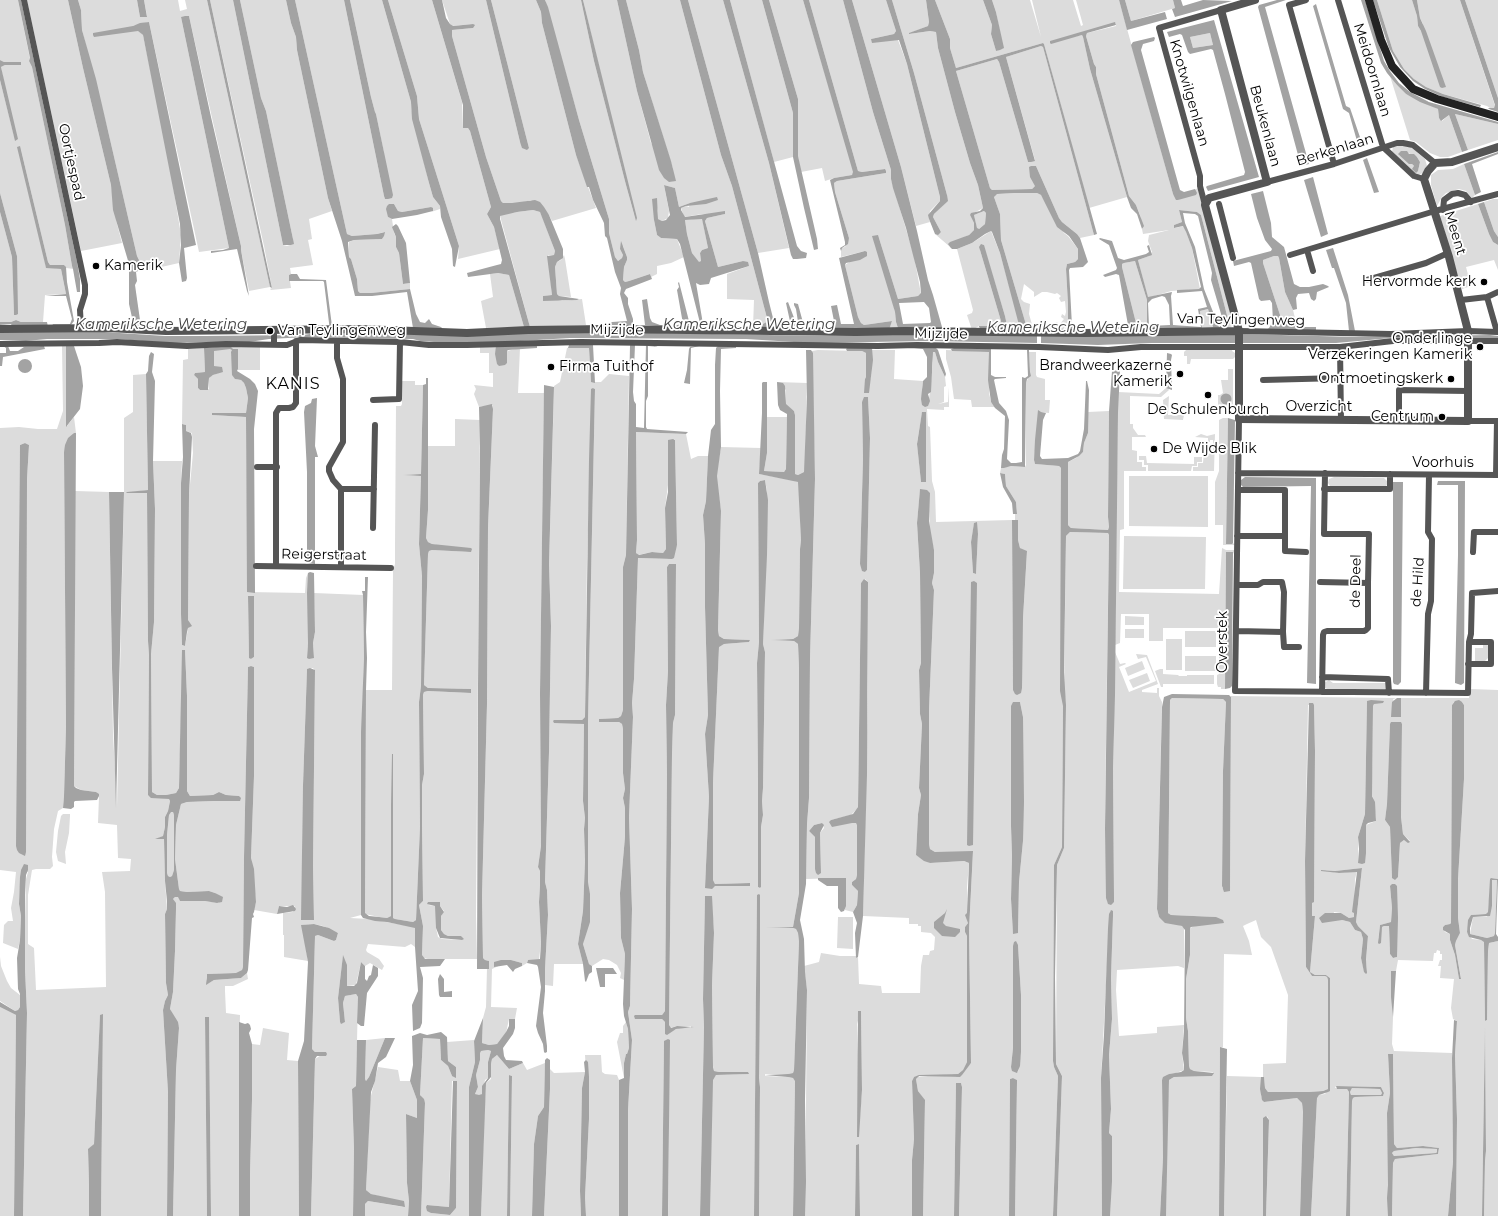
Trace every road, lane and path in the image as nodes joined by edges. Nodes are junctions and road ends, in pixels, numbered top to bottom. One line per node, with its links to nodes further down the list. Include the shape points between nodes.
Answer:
1 (24, 0): 30 (street, Oortjespad, via 85,285 80,310)
2 (1255, 0): 6 (street)
3 (1306, 0): 11 (street, via 1289,5)
4 (1338, 0): 8 (street, Meidoornlaan)
5 (1369, 0): 7 (main road, via 1392,66 1413,89)
6 (1221, 10): 13 (street, Beukenlaan); 17 (street, Knotwilgenlaan, via 1158,28 1200,176)
7 (1498, 117)
8 (1383, 147): 10 (street, via 1397,143 1413,145); 11 (street, Berkenlaan); 12 (street, Berkenlaan, via 1414,176)
9 (1498, 147): 10 (street, via 1452,162)
10 (1435, 163): 12 (street)
11 (1334, 164): 13 (street, Berkenlaan)
12 (1424, 179): 18 (street, Meent)
13 (1267, 182): 17 (street, Beukenlaan, via 1209,198)
14 (1498, 194): 15 (street)
15 (1471, 202): 18 (street); 18 (street, via 1465,195 1452,194 1444,200)
16 (1218, 204): 19 (street)
17 (1205, 205): 20 (street)
18 (1439, 211): 21 (street); 22 (street, Meent)
19 (1227, 237): 20 (street); 24 (street)
20 (1214, 240): 34 (street)
21 (1307, 250): 23 (street); 25 (street)
22 (1448, 254): 26 (street); 29 (street, Meent)
23 (1290, 255)
24 (1233, 258)
25 (1313, 271)
26 (1366, 280)
27 (1498, 292): 28 (street)
28 (1487, 297): 29 (street); 33 (street)
29 (1461, 300): 35 (street, Meent)
30 (82, 328): 31 (street, Van Teylingenweg); 32 (street, Van Teylingenweg)
31 (0, 329)
32 (274, 331): 34 (street, Van Teylingenweg, via 332,329 467,332 605,329); 40 (street)
33 (1498, 332): 35 (street, Van Teylingenweg)
34 (1239, 333): 35 (street, Van Teylingenweg); 42 (street, Overstek)
35 (1468, 337): 39 (street, Mijzijde); 43 (street, Mijzijde, via 1393,340); 46 (street, Meent)
36 (296, 341): 37 (street, Mijzijde); 40 (street, Mijzijde, via 287,345); 55 (street, via 296,404 290,408 279,408 276,413)
37 (337, 341): 38 (street, Mijzijde); 61 (street, via 337,358 343,379 343,442 329,472)
38 (400, 342): 42 (street, Mijzijde, via 456,346 581,342 917,345 1108,350); 47 (street, via 399,400)
39 (1498, 342)
40 (274, 343): 41 (street, Mijzijde, via 187,346 117,342)
41 (0, 344)
42 (1239, 346): 43 (street, Mijzijde); 48 (street, Overstek)
43 (1340, 347): 44 (street)
44 (1340, 378): 45 (street); 49 (street)
45 (1263, 380)
46 (1468, 391): 50 (street, via 1399,390); 51 (street, Meent)
47 (373, 400)
48 (1239, 419): 49 (street, Overzicht); 56 (street, Overstek)
49 (1340, 420): 50 (street, Overzicht)
50 (1399, 420): 51 (street, Overzicht)
51 (1468, 421): 52 (street, Overzicht)
52 (1497, 421): 60 (street, Overzicht)
53 (374, 425): 62 (street)
54 (257, 467): 55 (street)
55 (277, 467): 72 (street)
56 (1238, 473): 57 (street, Voorhuis); 64 (street, Overstek)
57 (1325, 473): 58 (street, Voorhuis); 63 (street, de Deel)
58 (1390, 474): 59 (street, Voorhuis); 63 (street, via 1390,489)
59 (1429, 474): 60 (street, Voorhuis); 89 (street, de Hild, via 1428,532 1432,539)
60 (1497, 475)
61 (341, 489): 62 (street); 73 (street)
62 (374, 489): 65 (street)
63 (1324, 489): 76 (street, de Deel, via 1324,534 1369,534)
64 (1238, 490): 67 (street, Overstek); 68 (street, via 1285,490)
65 (373, 528)
66 (1498, 532): 70 (street, via 1474,532)
67 (1237, 536): 68 (street); 77 (street, Overstek)
68 (1285, 536): 69 (street, via 1285,551)
69 (1306, 552)
70 (1473, 552)
71 (256, 566): 72 (street, Reigerstraat)
72 (276, 566): 73 (street, Reigerstraat)
73 (341, 567): 74 (street, Reigerstraat)
74 (391, 568)
75 (1320, 582): 76 (street)
76 (1368, 583): 86 (street, de Deel, via 1368,628 1364,631 1324,632)
77 (1237, 585): 79 (street, Overstek); 80 (street, via 1282,582)
78 (1498, 591): 81 (street, via 1472,593 1471,634)
79 (1237, 630): 80 (street); 87 (street, Overstek, via 1235,691)
80 (1283, 632): 83 (street, via 1284,647)
81 (1468, 642): 82 (street); 84 (street)
82 (1495, 642): 85 (street)
83 (1299, 647)
84 (1468, 664): 85 (street); 89 (street, Overstek, via 1468,693)
85 (1495, 664)
86 (1322, 677): 87 (street, de Deel); 88 (street, via 1388,679)
87 (1322, 692): 88 (street, Overstek)
88 (1389, 693): 89 (street, Overstek)
89 (1426, 693)

